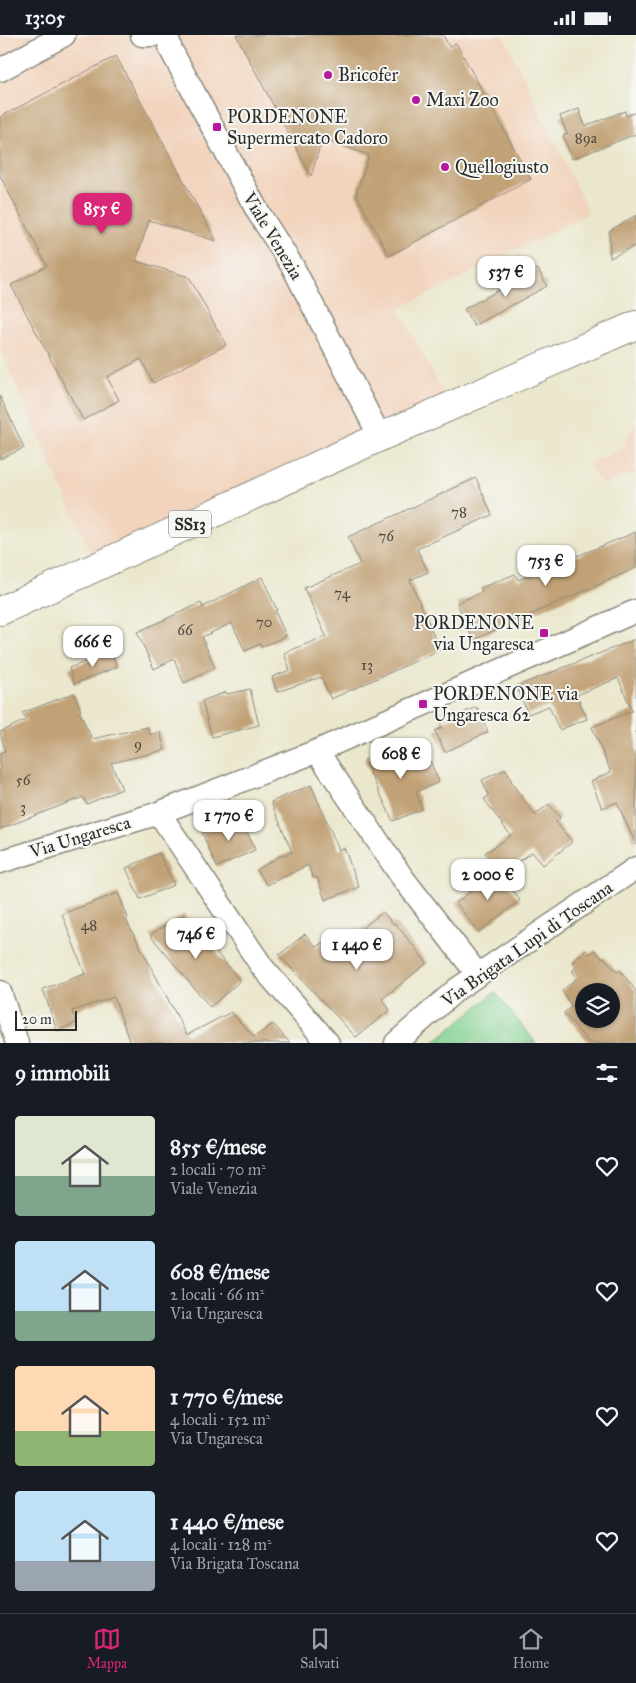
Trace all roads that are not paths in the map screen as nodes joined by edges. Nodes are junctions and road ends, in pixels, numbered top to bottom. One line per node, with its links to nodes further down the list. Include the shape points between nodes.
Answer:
1 (64, 35): 5 (street)
2 (142, 35): 3 (street)
3 (154, 35)
4 (166, 35): 7 (street, Viale Venezia, via 170,50 258,212 293,267)
5 (0, 70)
6 (636, 325): 7 (main road, SS13)
7 (380, 437): 8 (main road, SS13)
8 (0, 611)
9 (636, 611): 10 (street, Via Ungaresca)
10 (317, 751): 11 (street, Via Ungaresca); 14 (street, via 402,877)
11 (159, 813): 12 (street, Via Ungaresca); 17 (street, via 263,968)
12 (0, 862)
13 (633, 876): 14 (street, Via Brigata Lupi di Toscana)
14 (478, 975): 18 (street, Via Brigata Lupi di Toscana, via 457,989)
15 (0, 992): 16 (street)
16 (17, 1043)
17 (328, 1043)
18 (396, 1043)

